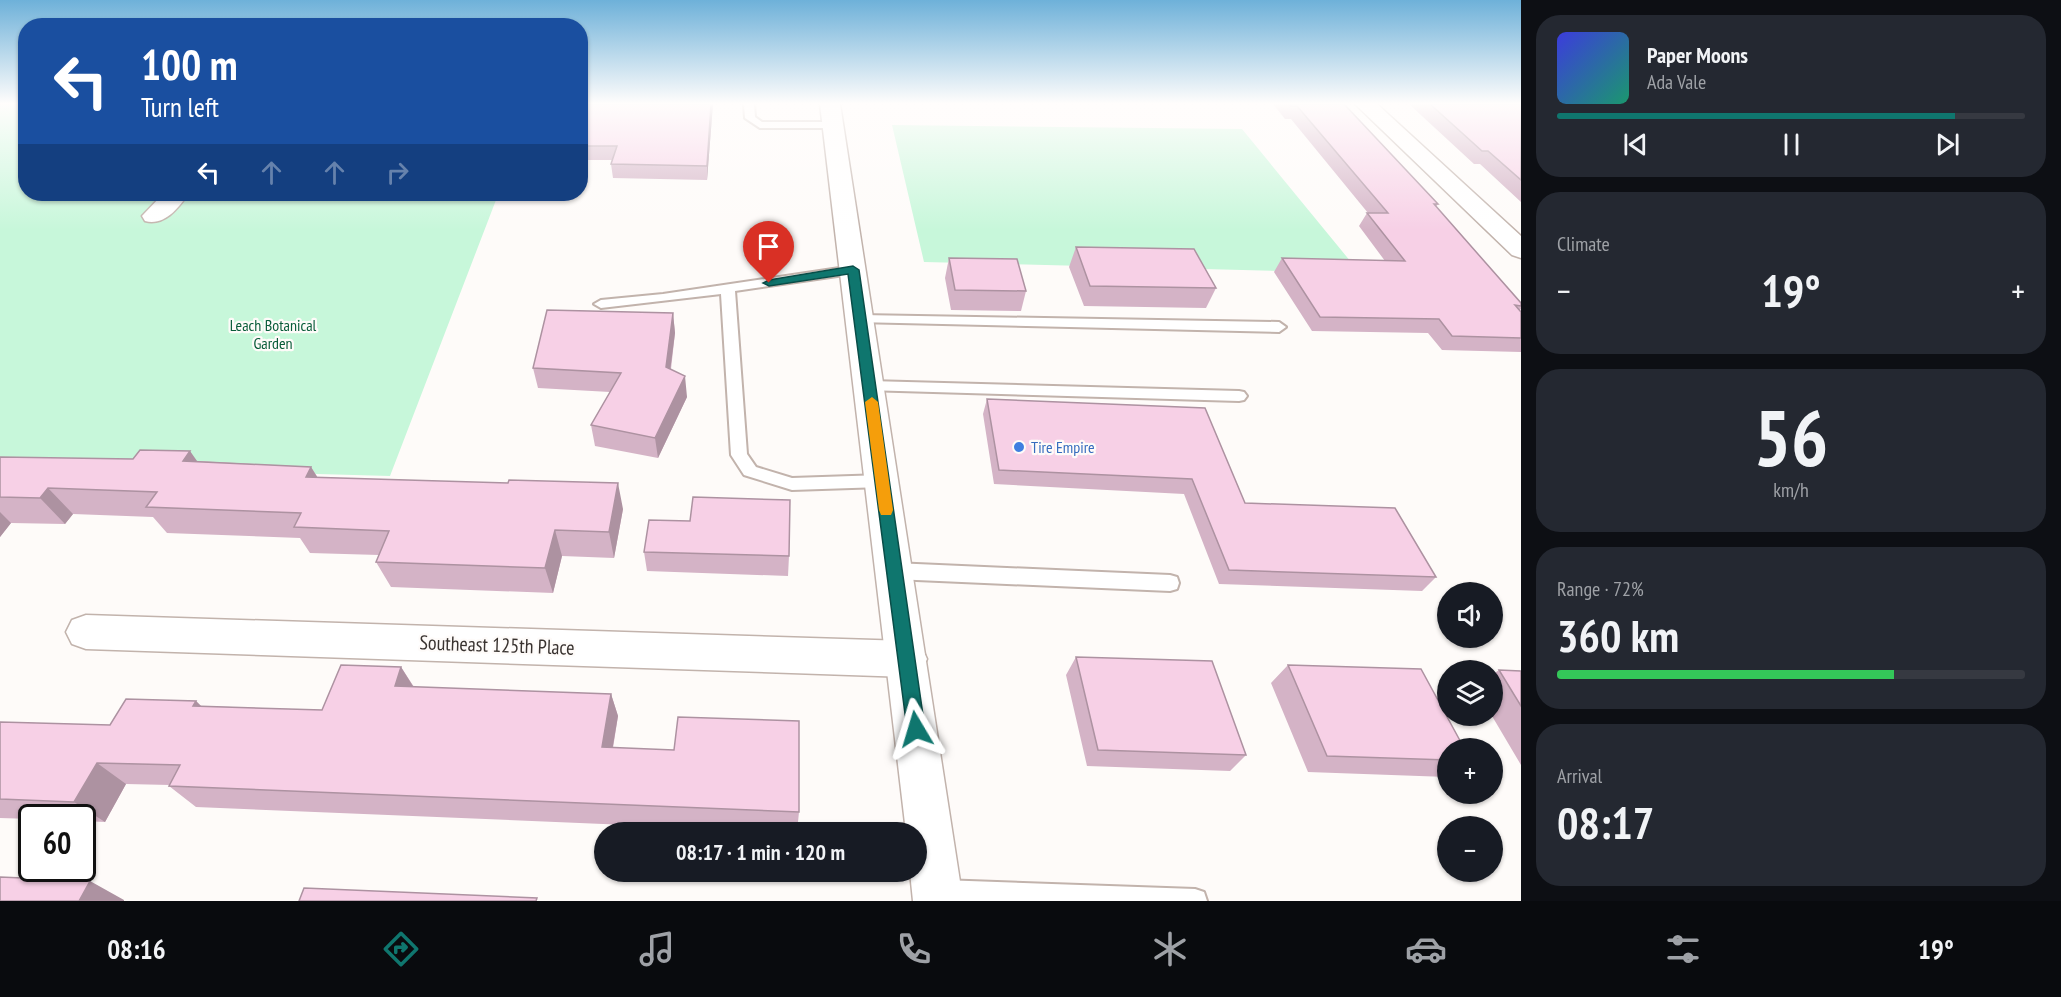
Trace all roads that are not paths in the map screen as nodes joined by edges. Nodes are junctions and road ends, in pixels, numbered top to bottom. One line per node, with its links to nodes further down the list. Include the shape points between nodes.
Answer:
1 (836, 146): 6 (street)
2 (1410, 146): 5 (street)
3 (169, 201): 4 (street)
4 (154, 216)
5 (1521, 250)
6 (853, 270): 7 (lane); 9 (street)
7 (728, 289): 8 (lane); 13 (lane, via 739,455 750,471 792,484)
8 (601, 304)
9 (861, 319): 10 (lane); 11 (street)
10 (1279, 327)
11 (870, 386): 12 (lane); 13 (street)
12 (1239, 396)
13 (882, 481): 14 (street)
14 (894, 571): 15 (lane); 17 (street)
15 (1170, 583)
16 (86, 632): 17 (street, Southeast 125th Place)
17 (907, 659): 18 (street)
18 (937, 896): 19 (lane)
19 (1195, 901)

